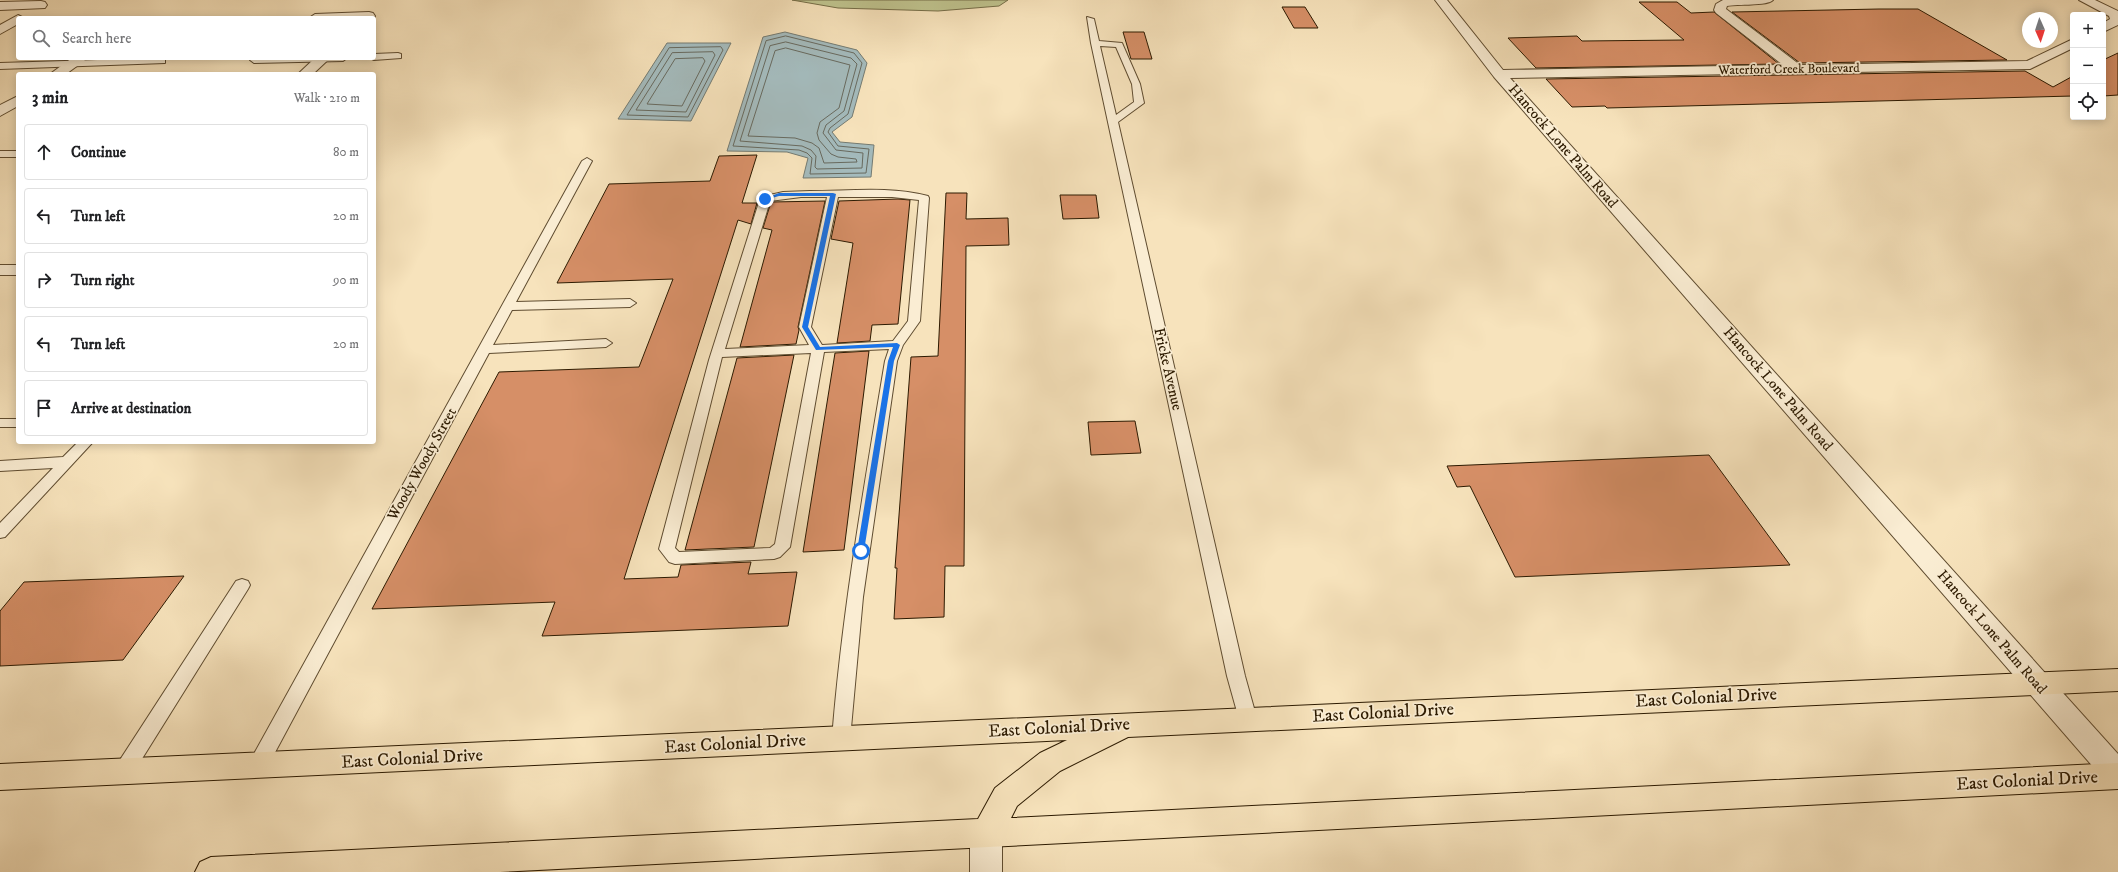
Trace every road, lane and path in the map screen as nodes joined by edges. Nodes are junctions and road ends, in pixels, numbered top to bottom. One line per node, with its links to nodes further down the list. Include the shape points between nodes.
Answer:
1 (1441, 0): 23 (street, Hancock Lone Palm Road)
2 (1767, 0): 20 (street, via 1738,0 1722,4 1720,10)
3 (2086, 0): 9 (street, via 2115,14 2117,21)
4 (44, 3): 5 (street); 6 (street)
5 (0, 6)
6 (22, 16)
7 (1090, 19): 12 (lane, Fricke Avenue)
8 (16, 20): 11 (street)
9 (2106, 26)
10 (16, 28): 11 (street)
11 (1, 29)
12 (1095, 43): 24 (lane, Fricke Avenue); 24 (lane, via 1119,45 1136,84 1139,103)
13 (2070, 44): 20 (street, Waterford Creek Boulevard, via 2030,64)
14 (398, 56): 15 (lane)
15 (376, 57)
16 (320, 60): 22 (street)
17 (78, 61): 18 (lane); 19 (lane); 21 (street)
18 (162, 61)
19 (0, 66)
20 (1797, 69): 23 (street, Waterford Creek Boulevard)
21 (60, 72)
22 (307, 72)
23 (1500, 74): 46 (street, Hancock Lone Palm Road)
24 (1113, 121): 47 (lane, Fricke Avenue, via 1236,676)
25 (0, 154): 26 (lane)
26 (16, 154)
27 (587, 161): 32 (lane, Woody Woody Street)
28 (833, 194): 34 (lane, via 907,194 924,198 914,321); 36 (lane, via 805,327); 37 (lane, via 779,195 765,199)
29 (0, 270): 30 (street)
30 (16, 270)
31 (630, 303): 32 (lane)
32 (508, 306): 35 (lane, Woody Woody Street)
33 (606, 343): 35 (lane)
34 (897, 345): 36 (lane); 49 (lane, via 891,361 861,551)
35 (484, 349): 50 (lane, Woody Woody Street)
36 (818, 349): 37 (lane); 37 (lane, via 782,547 774,553 675,558 667,549)
37 (717, 353)
38 (0, 423): 39 (lane)
39 (16, 423)
40 (84, 444): 41 (lane)
41 (67, 462): 42 (lane); 43 (lane)
42 (0, 466)
43 (0, 533)
44 (242, 585): 51 (lane)
45 (2118, 680): 46 (highway, East Colonial Drive)
46 (2037, 683): 47 (highway, East Colonial Drive); 52 (street, Hancock Lone Palm Road)
47 (1248, 719): 48 (highway, East Colonial Drive)
48 (1128, 725): 49 (highway, East Colonial Drive); 54 (highway, via 1050,762 1006,797)
49 (841, 739): 50 (highway, East Colonial Drive)
50 (257, 767): 51 (highway, East Colonial Drive)
51 (123, 772): 53 (highway, East Colonial Drive)
52 (2118, 776): 54 (highway, East Colonial Drive)
53 (0, 777)
54 (986, 834): 55 (highway, East Colonial Drive); 56 (street)
55 (211, 872)
56 (986, 872)

